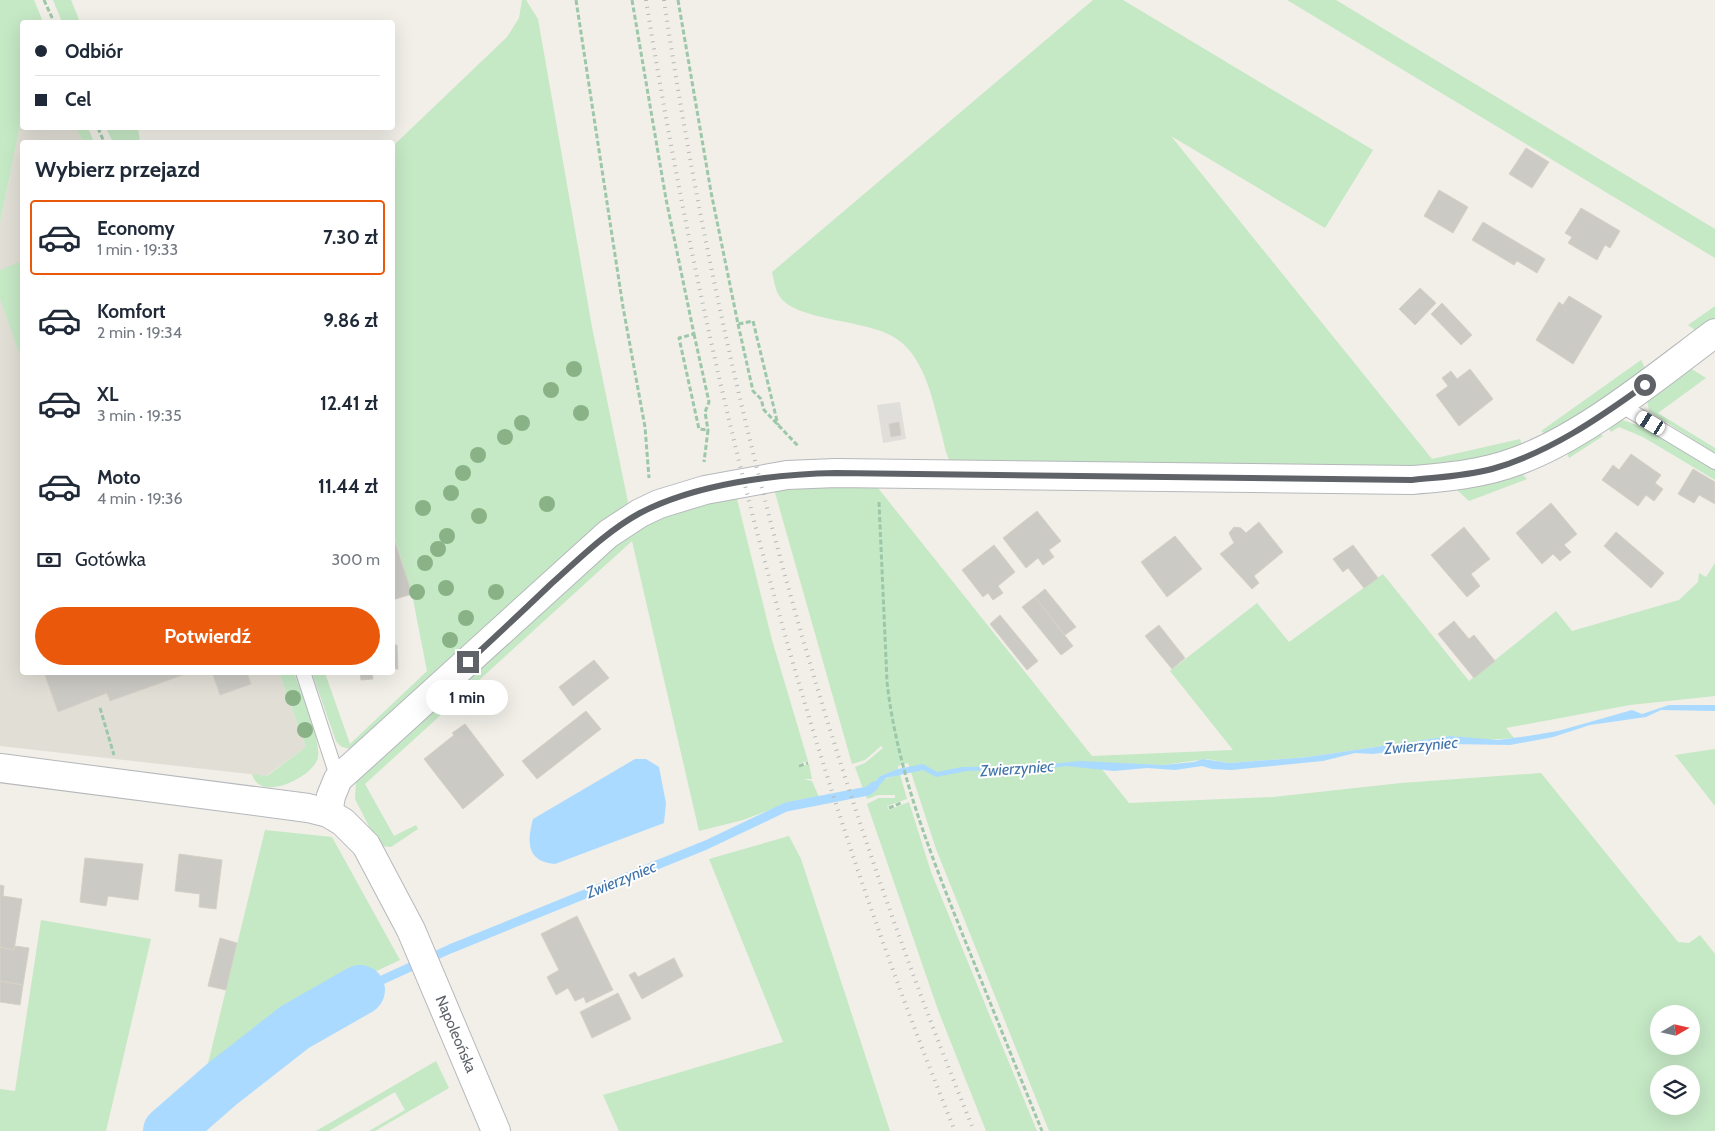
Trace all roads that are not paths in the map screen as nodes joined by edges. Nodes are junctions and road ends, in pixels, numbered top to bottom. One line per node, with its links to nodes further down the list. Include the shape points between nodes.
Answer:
1 (1715, 333): 2 (street)
2 (1619, 404): 3 (lane); 6 (street, via 1531,455 1490,470 1461,476 1412,480 808,473 700,492 650,508 619,526)
3 (1715, 462)
4 (304, 675): 6 (lane)
5 (0, 768): 7 (street)
6 (338, 780): 7 (street)
7 (328, 813): 8 (street, Napoleońska, via 356,833 366,845 413,934)
8 (496, 1131)

